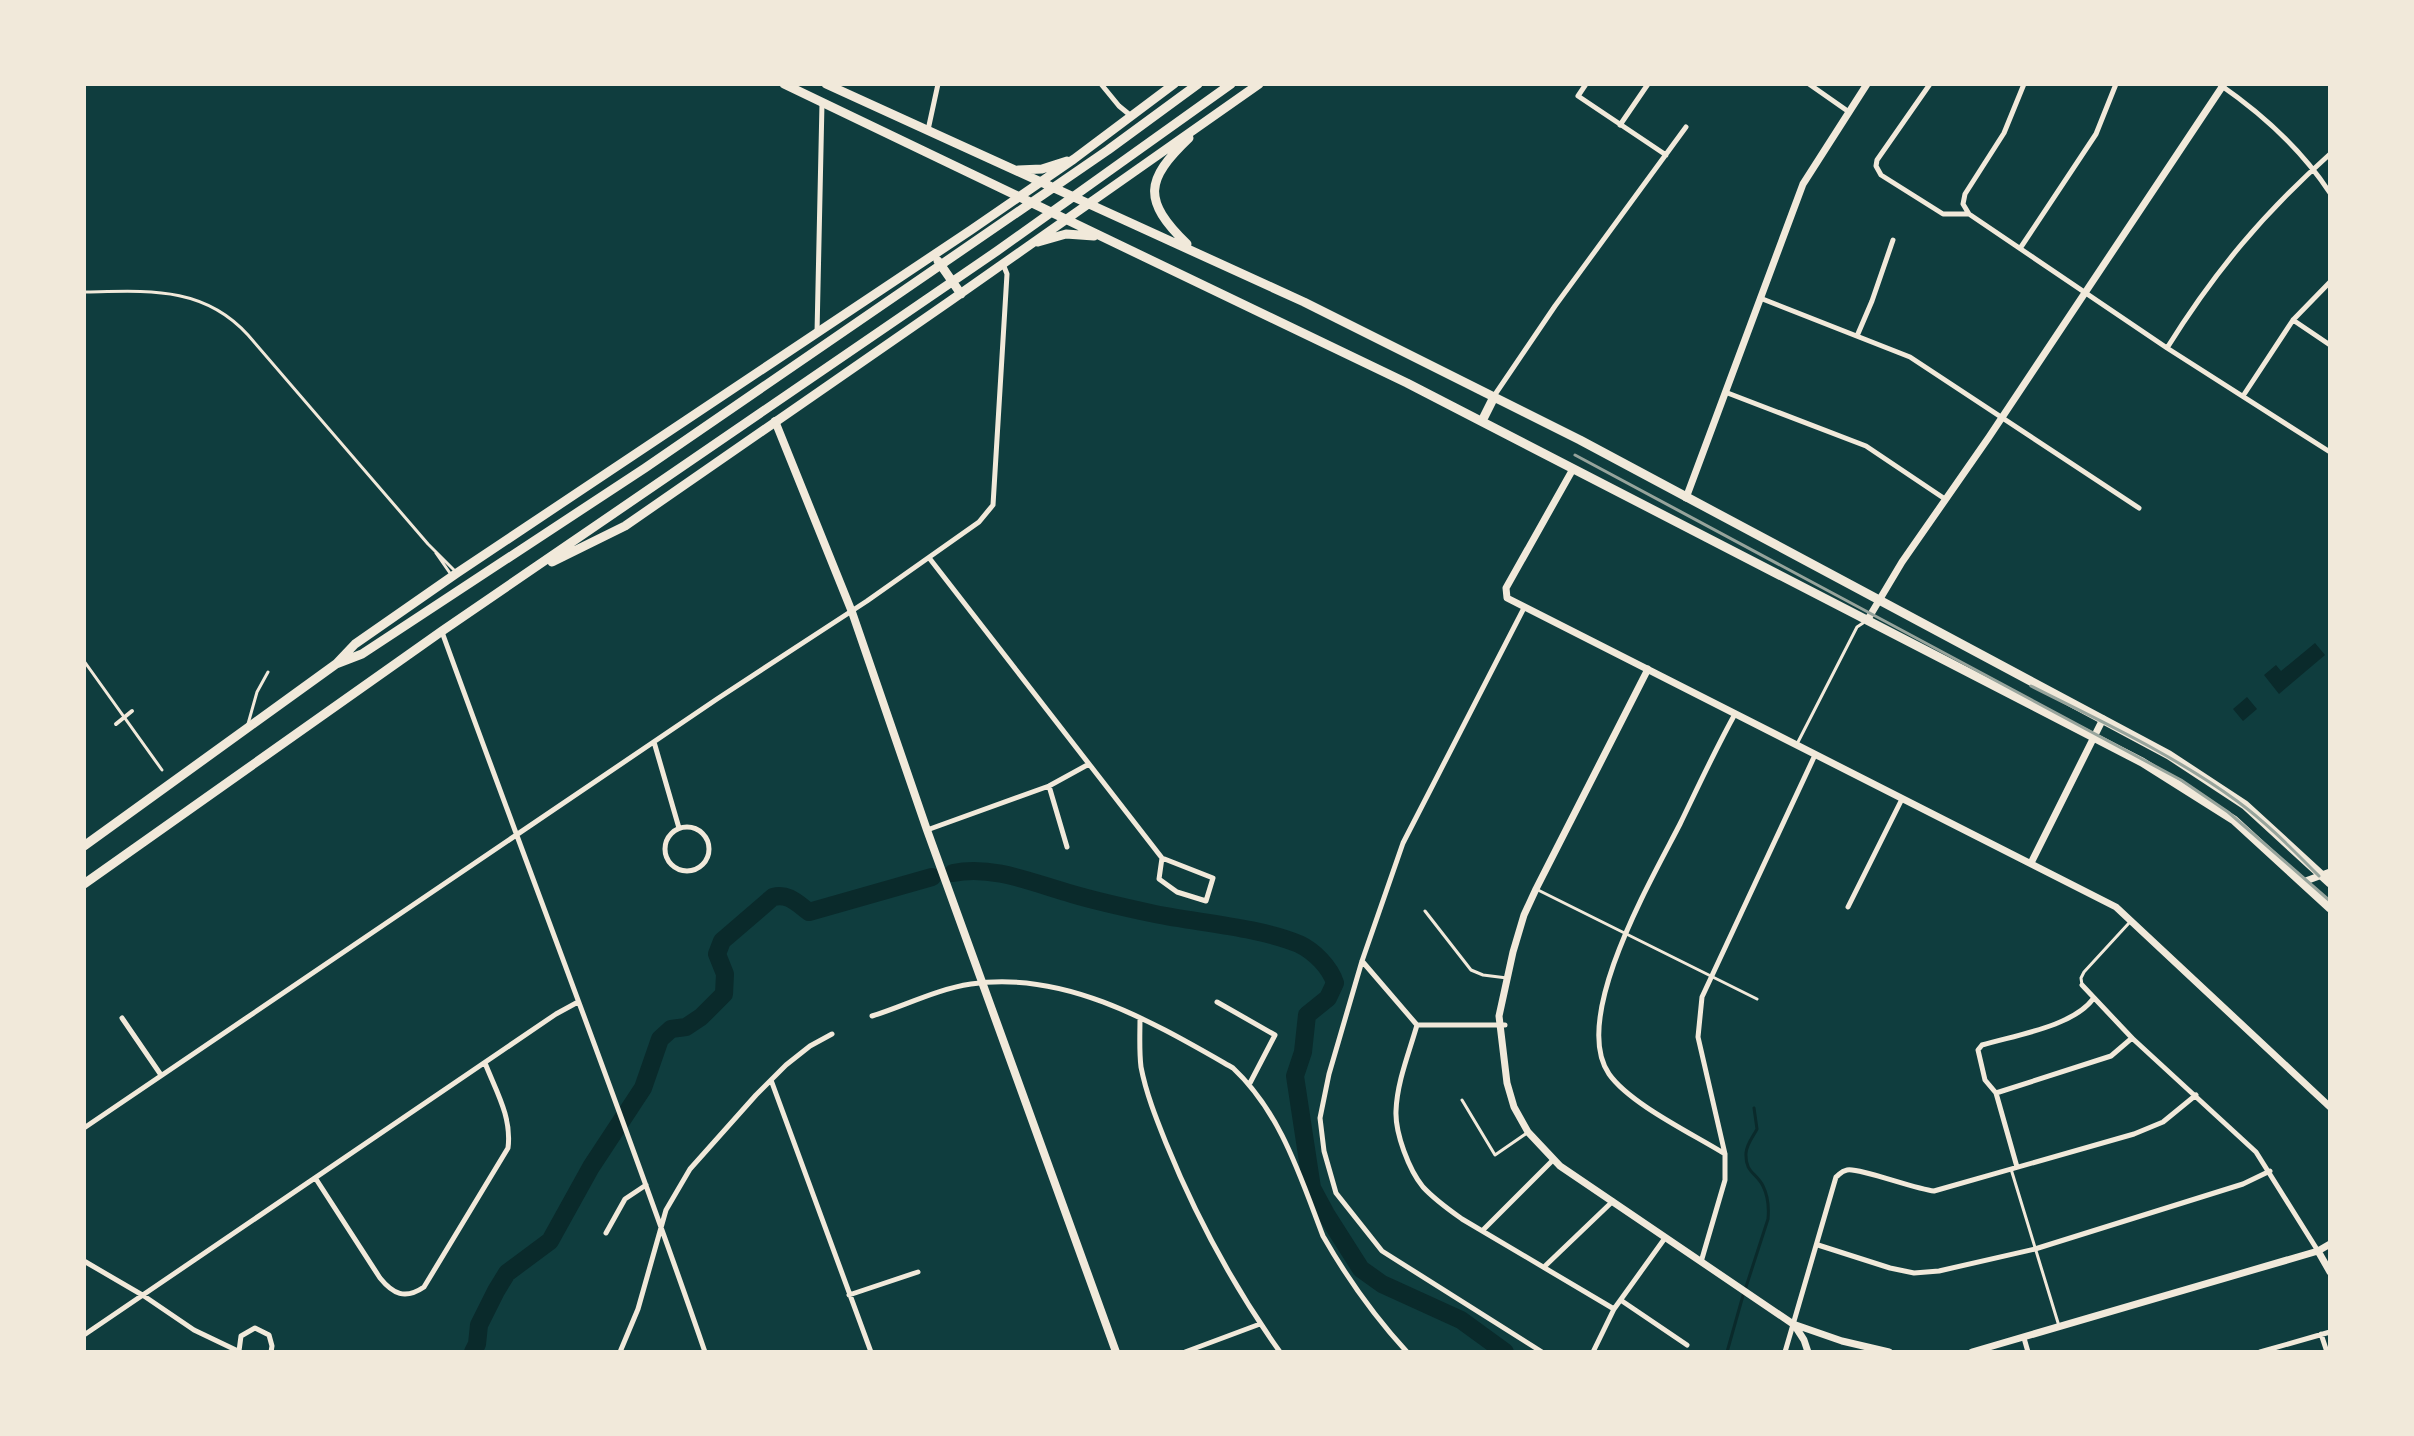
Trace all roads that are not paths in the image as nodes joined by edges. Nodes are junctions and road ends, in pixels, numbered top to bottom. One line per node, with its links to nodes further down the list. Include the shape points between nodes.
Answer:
1 (784, 84): 18 (main road)
2 (826, 84): 24 (main road)
3 (938, 84): 24 (street)
4 (1101, 84): 20 (street)
5 (1174, 84): 20 (main road)
6 (1198, 84): 76 (main road, via 645,468 362,654)
7 (1233, 84): 17 (main road); 69 (main road)
8 (1259, 84): 17 (main road)
9 (1586, 84): 22 (street, via 1578,96)
10 (1648, 84): 22 (street)
11 (1809, 84): 19 (street)
12 (1867, 84): 19 (street)
13 (1930, 84): 35 (street, via 1876,166 1881,175 1943,214)
14 (2024, 84): 35 (street, via 2004,133 1965,194)
15 (2116, 84): 40 (street, via 2096,134)
16 (2222, 85): 29 (street); 46 (street)
17 (1237, 100): 21 (main road)
18 (822, 102): 33 (main road); 52 (street)
19 (1849, 112): 49 (street, via 1803,184)
20 (1132, 116): 25 (main road); 28 (main road)
21 (1202, 125): 25 (main road); 41 (main road, via 1167,159 1155,184 1160,215)
22 (1620, 125): 27 (street)
23 (1686, 127): 27 (street)
24 (928, 130): 30 (main road)
25 (1160, 152): 34 (main road)
26 (2330, 154): 29 (street)
27 (1666, 155): 58 (street)
28 (1074, 159): 30 (main road); 31 (main road)
29 (2314, 168): 32 (street); 55 (street, via 2234,251)
30 (1016, 170): 31 (main road)
31 (1043, 181): 33 (main road); 34 (main road)
32 (2330, 193)
33 (1019, 197): 36 (main road); 42 (main road)
34 (1088, 203): 36 (main road); 41 (main road)
35 (1969, 214): 40 (street)
36 (1065, 219): 37 (main road); 39 (main road)
37 (1109, 239): 39 (main road, via 1066,234); 61 (main road)
38 (1893, 240): 53 (street)
39 (1030, 244): 43 (main road)
40 (2021, 247): 46 (street)
41 (1192, 249): 58 (main road)
42 (934, 255): 45 (main road); 48 (main road)
43 (1003, 263): 48 (main road); 67 (street, via 1007,274 993,505)
44 (2330, 282): 50 (street)
45 (887, 286): 51 (main road, via 898,285 914,294 921,308); 52 (main road)
46 (2085, 291): 55 (street); 59 (street)
47 (84, 292): 68 (lane, via 171,292 227,316)
48 (961, 294): 51 (main road)
49 (1760, 298): 53 (street); 56 (street)
50 (2293, 320): 54 (street); 57 (street)
51 (915, 325): 60 (main road)
52 (817, 334): 68 (main road)
53 (1857, 336): 59 (street, via 1910,357)
54 (2330, 345)
55 (2167, 348): 57 (street)
56 (1725, 392): 64 (street); 65 (street, via 1866,446)
57 (2243, 396): 62 (street)
58 (1494, 397): 61 (main road); 64 (main road)
59 (2002, 417): 65 (street); 66 (street)
60 (775, 421): 69 (main road, via 625,526); 72 (main road)
61 (1482, 421): 63 (main road)
62 (2330, 452)
63 (1573, 469): 71 (street, via 1506,588 1507,598); 73 (main road)
64 (1686, 498): 70 (main road)
65 (1945, 499): 70 (street)
66 (2139, 508)
67 (930, 559): 72 (street); 89 (street)
68 (454, 575): 76 (main road, via 355,644)
69 (517, 580): 74 (main road)
70 (1879, 600): 73 (street); 82 (main road)
71 (1524, 608): 77 (street); 109 (street, via 1403,843)
72 (852, 612): 86 (street); 94 (main road)
73 (1868, 619): 85 (main road); 87 (lane, via 1857,627)
74 (442, 631): 95 (street); 102 (main road)
75 (84, 661): 81 (lane)
76 (336, 664): 84 (main road)
77 (1648, 669): 80 (street); 103 (street)
78 (268, 672): 84 (lane)
79 (132, 711): 81 (street)
80 (1735, 714): 87 (street); 108 (street)
81 (122, 718): 83 (street); 90 (lane)
82 (2103, 719): 85 (street); 100 (main road, via 2245,805)
83 (116, 724)
84 (247, 728): 96 (main road)
85 (2094, 737): 99 (street); 101 (main road, via 2234,820)
86 (654, 742): 93 (street); 95 (street)
87 (1797, 746): 88 (street)
88 (1815, 755): 92 (street); 110 (street)
89 (1089, 764): 91 (street); 98 (street)
90 (162, 770)
91 (1049, 786): 94 (street); 97 (street)
92 (1902, 799): 99 (street); 104 (street)
93 (679, 828): 93 (street, via 668,837 667,857 683,870 697,868 707,858 709,843 693,827)
94 (927, 830): 112 (main road)
95 (515, 836): 116 (street); 126 (street)
96 (84, 846)
97 (1067, 847)
98 (1162, 858): 98 (street, via 1159,879 1177,892 1206,901 1213,878)
99 (2031, 863): 107 (street)
100 (2327, 877): 101 (street)
101 (2303, 882): 105 (main road)
102 (84, 884)
103 (1536, 889): 108 (lane); 111 (street)
104 (1848, 907)
105 (2330, 908)
106 (1425, 911): 111 (lane, via 1471,970)
107 (2131, 920): 113 (lane, via 2084,972); 132 (street)
108 (1624, 934): 110 (lane); 135 (street, via 1606,983 1601,1060 1621,1088)
109 (1362, 961): 122 (street); 177 (street, via 1320,1118 1336,1193 1382,1251)
110 (1710, 976): 114 (lane); 135 (street, via 1698,1037)
111 (1507, 978): 121 (street)
112 (983, 984): 118 (street); 120 (street, via 1037,984); 173 (main road)
113 (2082, 985): 115 (street)
114 (1757, 999)
115 (2093, 999): 124 (street); 129 (street, via 2063,1021 1979,1047 1985,1080)
116 (578, 1002): 125 (street); 140 (street)
117 (1217, 1002): 128 (street, via 1275,1035)
118 (872, 1016)
119 (122, 1018): 126 (street)
120 (1140, 1018): 128 (street, via 1233,1068); 159 (street, via 1141,1066 1158,1122 1192,1206)
121 (1502, 1024): 122 (street); 134 (street, via 1507,1083)
122 (1417, 1025): 143 (street, via 1398,1089 1401,1138 1421,1184 1439,1203)
123 (832, 1034): 127 (street)
124 (2132, 1038): 129 (street, via 2111,1056); 130 (street)
125 (485, 1063): 139 (street); 139 (street, via 506,1114 508,1148 424,1287 403,1295 390,1290)
126 (161, 1075): 133 (street)
127 (771, 1080): 142 (street, via 690,1169); 155 (street)
128 (1250, 1083): 176 (street, via 1272,1113 1323,1236 1378,1321)
129 (1996, 1093): 137 (street)
130 (2196, 1095): 137 (street, via 2163,1122 2134,1134); 138 (street)
131 (1462, 1100): 134 (lane, via 1495,1155)
132 (2330, 1107)
133 (84, 1128)
134 (1528, 1132): 136 (street)
135 (1725, 1154): 151 (street, via 1725,1180)
136 (1553, 1160): 141 (street); 143 (street)
137 (2014, 1168): 147 (street, via 1934,1191 1853,1170 1840,1173); 148 (lane)
138 (2270, 1171): 148 (street); 149 (street)
139 (316, 1179): 156 (street)
140 (646, 1185): 142 (street); 144 (street, via 625,1199)
141 (1613, 1201): 145 (street); 152 (street)
142 (662, 1226): 170 (street); 171 (street)
143 (1484, 1229): 152 (street)
144 (606, 1233)
145 (1665, 1238): 151 (street); 157 (street)
146 (2330, 1244): 149 (street)
147 (1818, 1245): 148 (street, via 1914,1273); 160 (street)
148 (2035, 1249): 161 (lane)
149 (2318, 1251): 154 (street); 161 (street)
150 (84, 1261): 156 (street)
151 (1701, 1262): 160 (street)
152 (1544, 1267): 158 (street)
153 (918, 1272): 155 (street)
154 (2330, 1272)
155 (849, 1295): 172 (street)
156 (144, 1296): 164 (street); 168 (street, via 194,1330)
157 (1622, 1301): 158 (street); 166 (street)
158 (1614, 1309): 178 (street)
159 (1260, 1324): 174 (street); 175 (street)
160 (1793, 1324): 167 (street); 179 (street); 180 (street)
161 (2059, 1328): 165 (street)
162 (2330, 1332): 163 (street)
163 (2321, 1334): 184 (street); 185 (street)
164 (84, 1335)
165 (2024, 1338): 182 (street); 183 (street)
166 (1687, 1345)
167 (1878, 1351): 181 (street)
168 (240, 1352): 169 (street, via 241,1336 255,1328 269,1335)
169 (271, 1352)
170 (620, 1352)
171 (705, 1352)
172 (871, 1352)
173 (1116, 1352)
174 (1185, 1352)
175 (1280, 1352)
176 (1407, 1352)
177 (1542, 1352)
178 (1593, 1352)
179 (1785, 1352)
180 (1808, 1352)
181 (1889, 1352)
182 (1972, 1352)
183 (2028, 1352)
184 (2260, 1352)
185 (2327, 1352)

